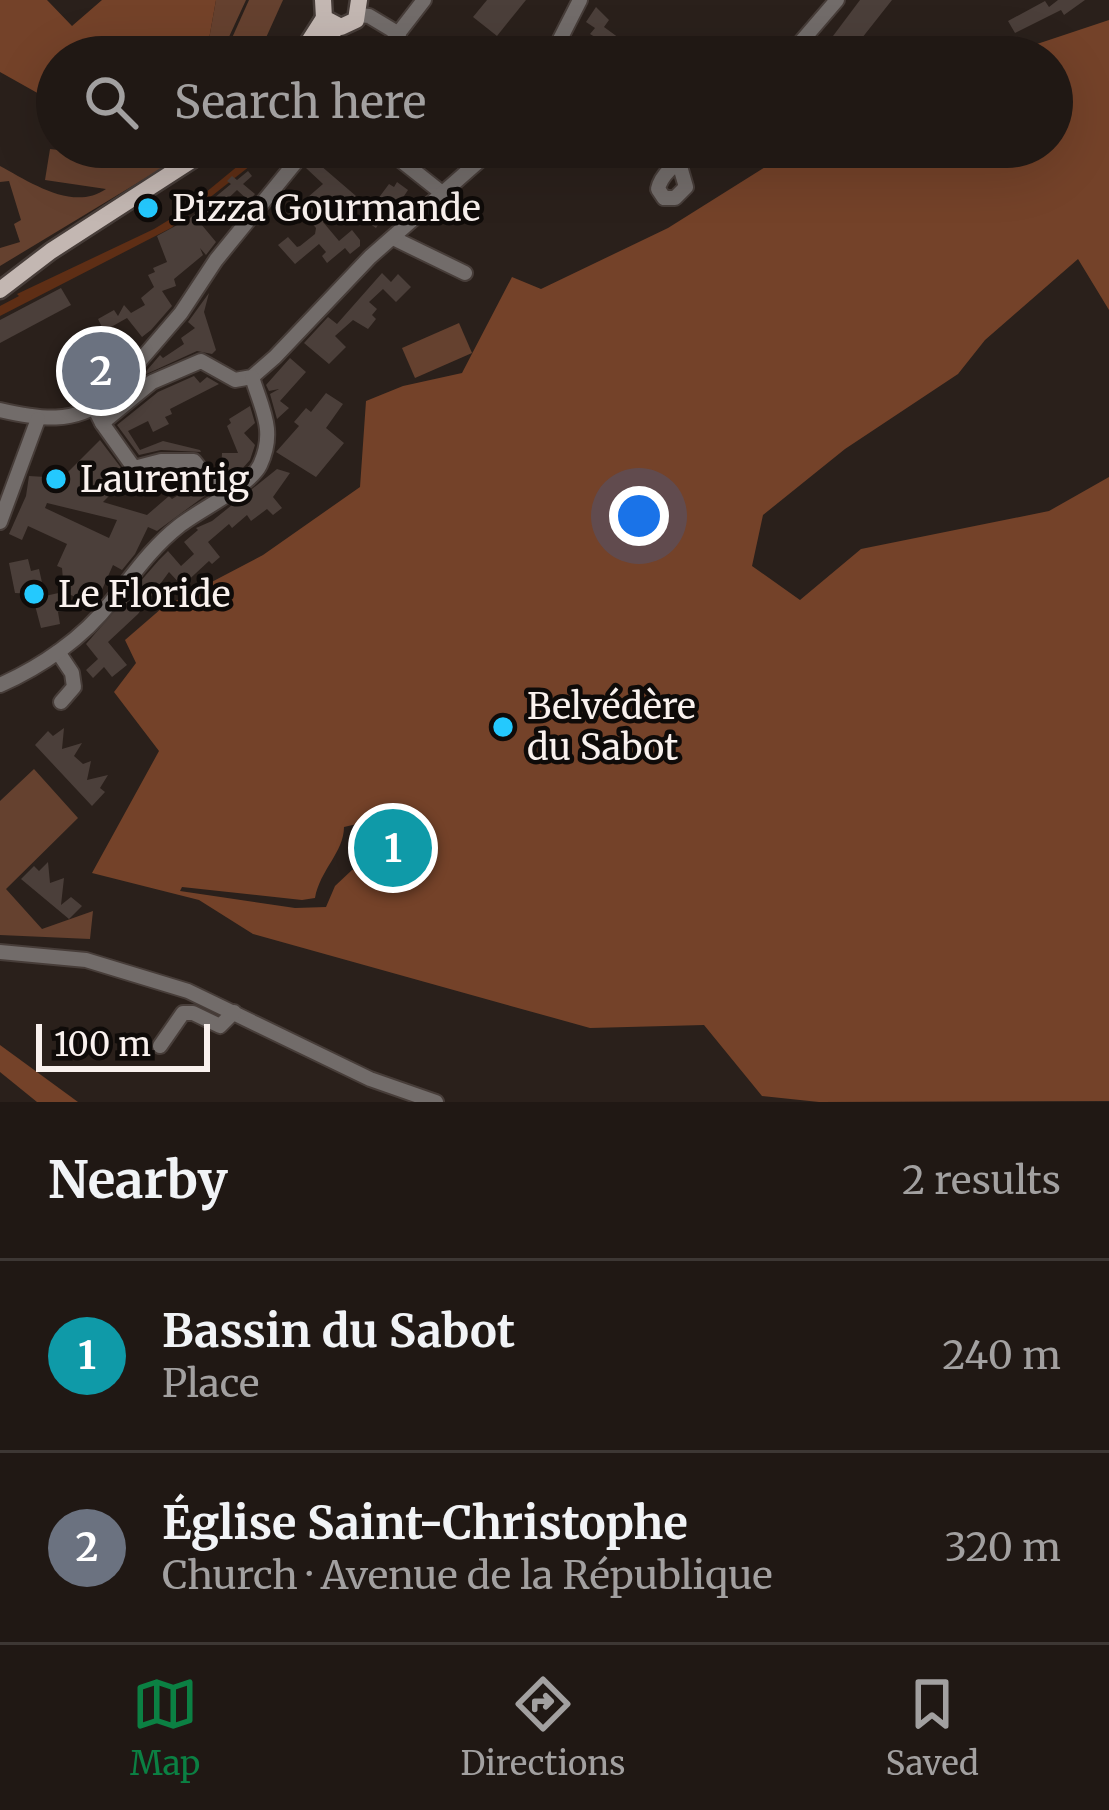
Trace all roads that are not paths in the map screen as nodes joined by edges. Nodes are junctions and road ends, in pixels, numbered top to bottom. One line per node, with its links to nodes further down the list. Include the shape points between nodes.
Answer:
1 (424, 0): 6 (street)
2 (580, 0): 8 (street)
3 (837, 0): 9 (street)
4 (363, 11): 5 (main road, via 352,24); 6 (street)
5 (328, 15)
6 (393, 30): 7 (street)
7 (390, 36)
8 (562, 36)
9 (806, 36)
10 (179, 168): 16 (main road)
11 (291, 168): 22 (street)
12 (410, 168): 14 (street)
13 (471, 168): 14 (street)
14 (442, 193): 15 (street)
15 (393, 238): 17 (street); 20 (street)
16 (51, 250): 18 (main road); 19 (main road)
17 (465, 273)
18 (0, 274)
19 (0, 290)
20 (252, 377): 22 (street, via 235,380 201,361); 24 (street, via 270,431 254,475)
21 (0, 410): 23 (street)
22 (99, 416): 23 (street); 24 (street, via 134,468 194,461)
23 (38, 419): 25 (street)
24 (221, 495): 26 (street, via 160,542 108,607)
25 (0, 522)
26 (58, 652): 27 (street); 28 (street, via 74,688)
27 (0, 685)
28 (61, 702)
29 (0, 952): 30 (street, via 112,966)
30 (234, 1012): 31 (street, via 220,1026 183,1013); 32 (street)
31 (160, 1046)
32 (436, 1102)

